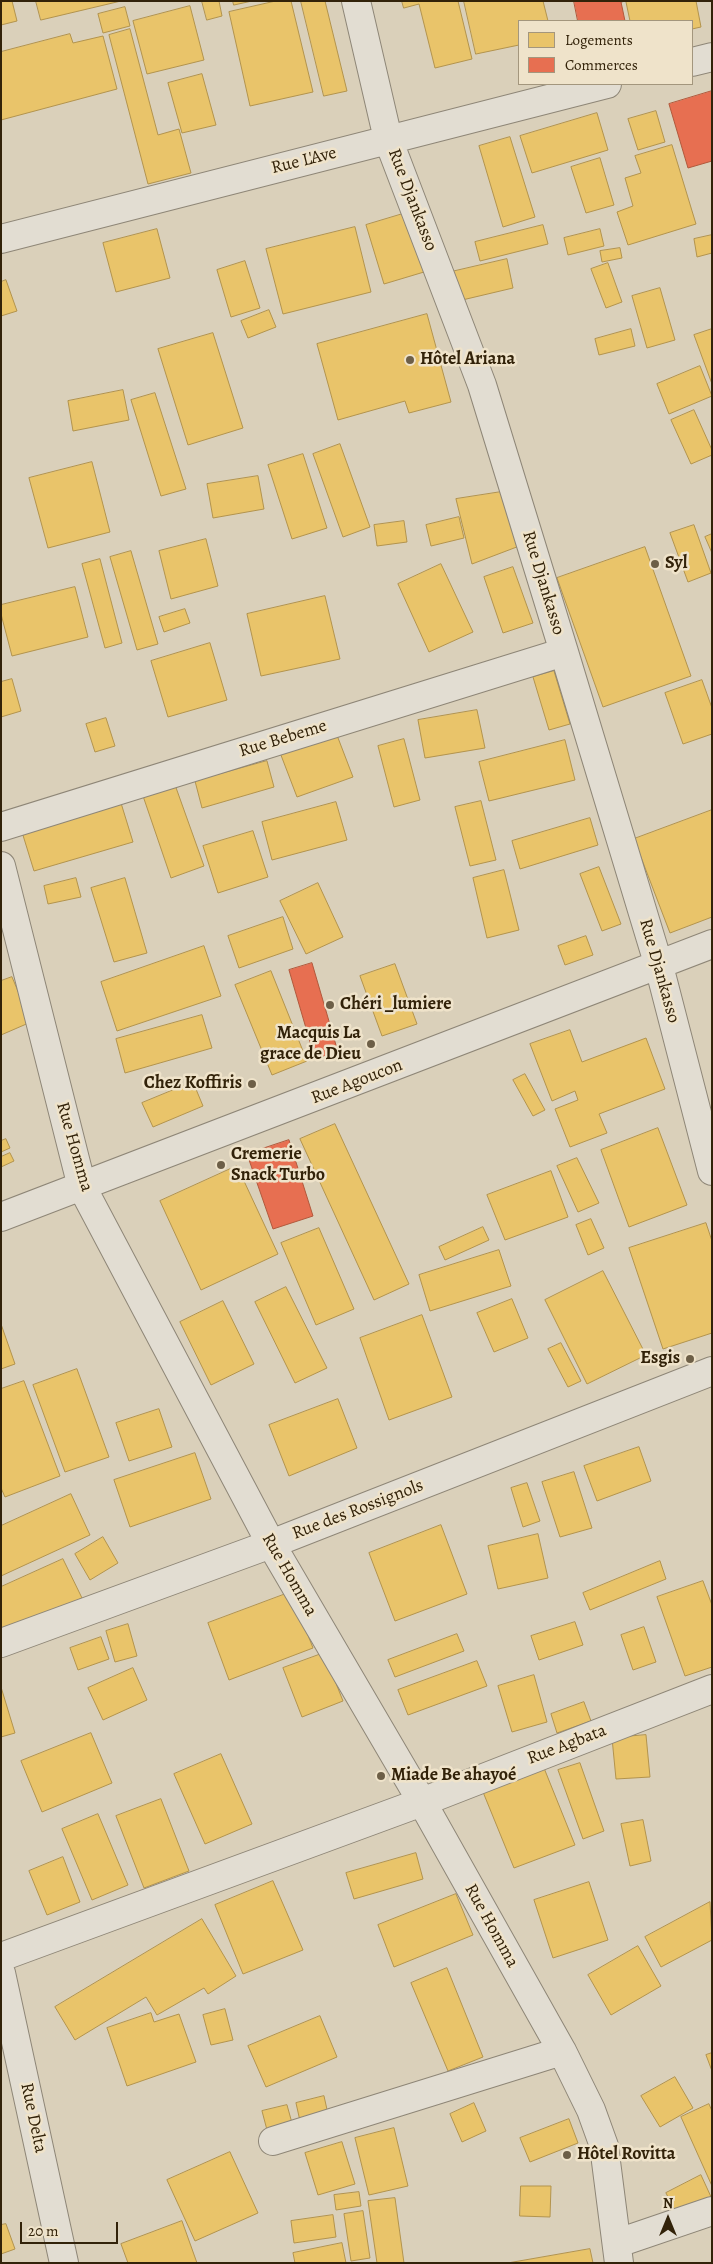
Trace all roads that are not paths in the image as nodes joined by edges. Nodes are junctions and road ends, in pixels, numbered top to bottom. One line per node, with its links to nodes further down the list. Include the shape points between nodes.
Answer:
1 (356, 1): 5 (street, Rue Djankasso)
2 (712, 57): 3 (street)
3 (693, 62)
4 (603, 85): 5 (street, Rue L'Ave)
5 (388, 139): 6 (street, Rue L'Ave); 7 (street, Rue Djankasso, via 482,385)
6 (1, 240)
7 (564, 652): 8 (street, Rue Bebeme); 11 (street, Rue Djankasso)
8 (1, 827)
9 (1, 866): 13 (street, Rue Homma)
10 (712, 944): 11 (street, Rue Agoucon)
11 (659, 966): 12 (street, Rue Djankasso); 13 (street, Rue Agoucon)
12 (712, 1171)
13 (82, 1187): 14 (street, Rue Agoucon); 16 (street, Rue Homma)
14 (1, 1218)
15 (712, 1371): 16 (street, Rue des Rossignols)
16 (271, 1544): 17 (street, Rue des Rossignols); 19 (street, Rue Homma)
17 (1, 1642)
18 (712, 1689): 19 (street, Rue Agbata)
19 (422, 1802): 20 (street, Rue Agbata); 22 (street, Rue Homma)
20 (1, 1957)
21 (1, 1973): 26 (street, Rue Delta)
22 (562, 2051): 23 (street); 25 (street, Rue Homma, via 591,2110 604,2146)
23 (273, 2141)
24 (712, 2211): 25 (street)
25 (618, 2253)
26 (64, 2263)

